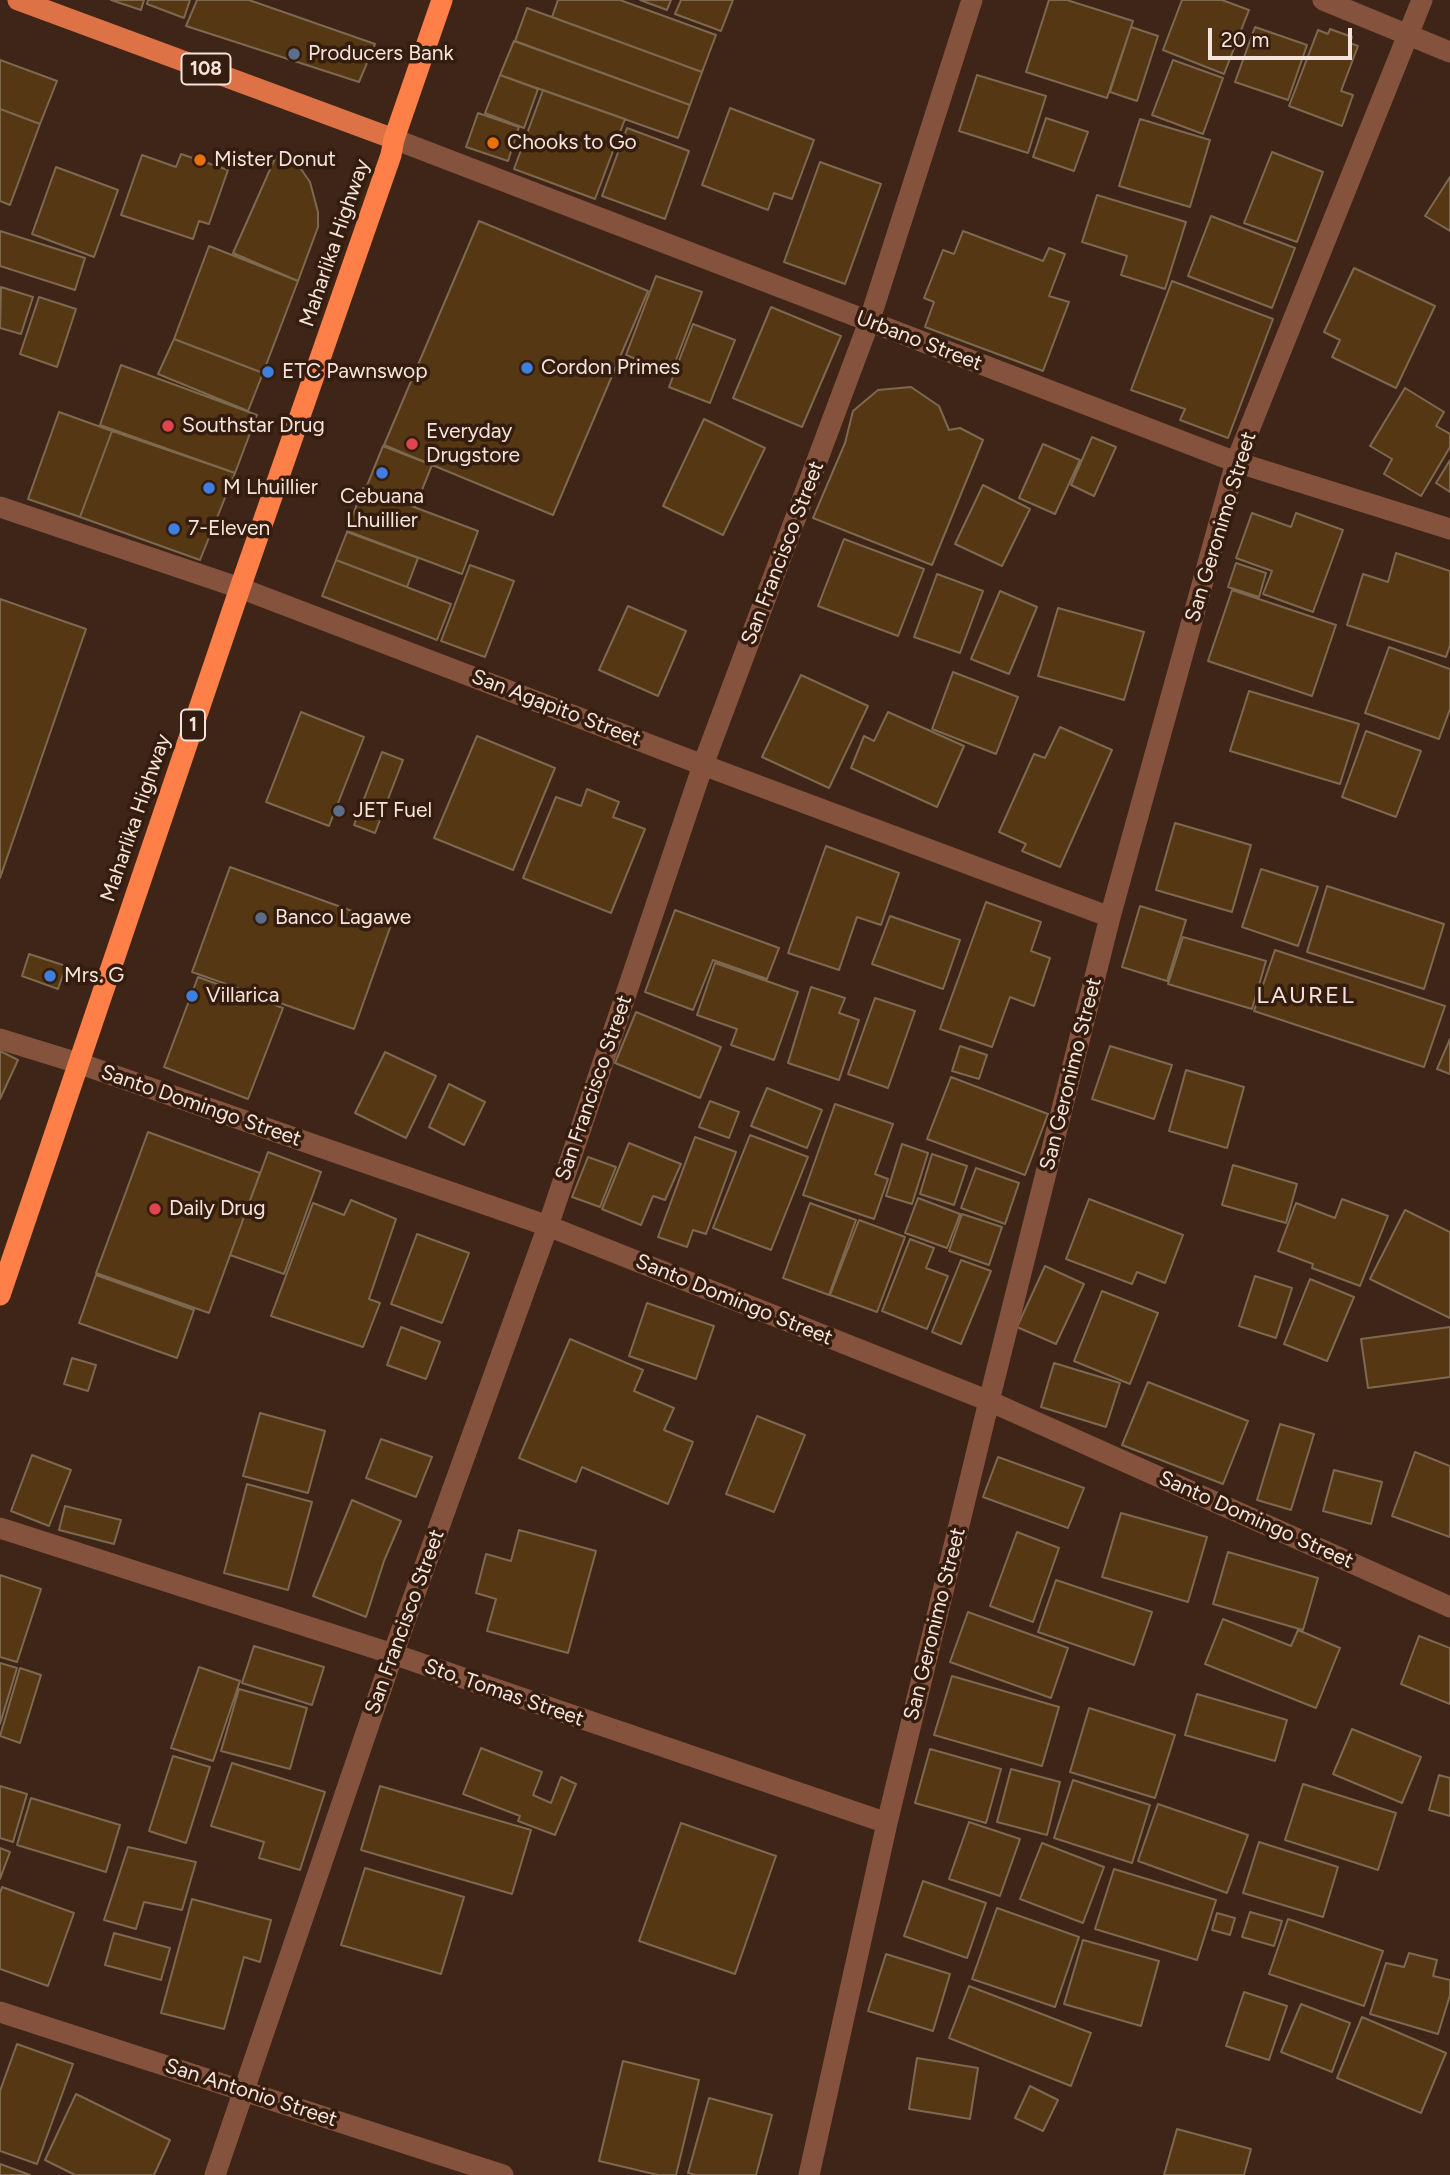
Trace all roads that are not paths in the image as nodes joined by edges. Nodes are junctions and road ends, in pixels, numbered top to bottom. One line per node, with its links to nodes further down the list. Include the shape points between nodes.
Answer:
1 (18, 0): 8 (main road, 108)
2 (442, 0): 8 (highway, Maharlika Highway / 1)
3 (972, 0): 9 (street, San Francisco Street)
4 (1323, 0): 6 (street)
5 (1422, 0): 6 (street, San Geronimo Street)
6 (1409, 36): 7 (street); 10 (street, San Geronimo Street)
7 (1450, 52)
8 (394, 139): 9 (street, Urbano Street); 13 (highway, Maharlika Highway / 1)
9 (869, 322): 10 (street, Urbano Street); 14 (street, San Francisco Street)
10 (1236, 462): 12 (street, Urbano Street); 15 (street, San Geronimo Street)
11 (0, 506): 13 (street, San Agapito Street)
12 (1450, 529)
13 (240, 587): 14 (street, San Agapito Street); 17 (highway, Maharlika Highway / 1)
14 (703, 765): 15 (street, San Agapito Street); 18 (street, San Francisco Street)
15 (1110, 917): 20 (street, San Geronimo Street)
16 (0, 1039): 17 (street, Santo Domingo Street)
17 (78, 1063): 18 (street, Santo Domingo Street); 19 (highway, Maharlika Highway / 1)
18 (548, 1226): 20 (street, Santo Domingo Street); 23 (street, San Francisco Street)
19 (0, 1296)
20 (989, 1401): 22 (street, Santo Domingo Street); 24 (street, San Geronimo Street)
21 (0, 1528): 23 (street, Sto. Tomas Street)
22 (1450, 1607)
23 (393, 1654): 24 (street, Sto. Tomas Street); 26 (street, San Francisco Street)
24 (887, 1823): 29 (street, San Geronimo Street)
25 (0, 2012): 26 (street, San Antonio Street)
26 (244, 2091): 27 (street, San Francisco Street); 28 (street, San Antonio Street)
27 (215, 2175)
28 (503, 2175)
29 (809, 2175)

